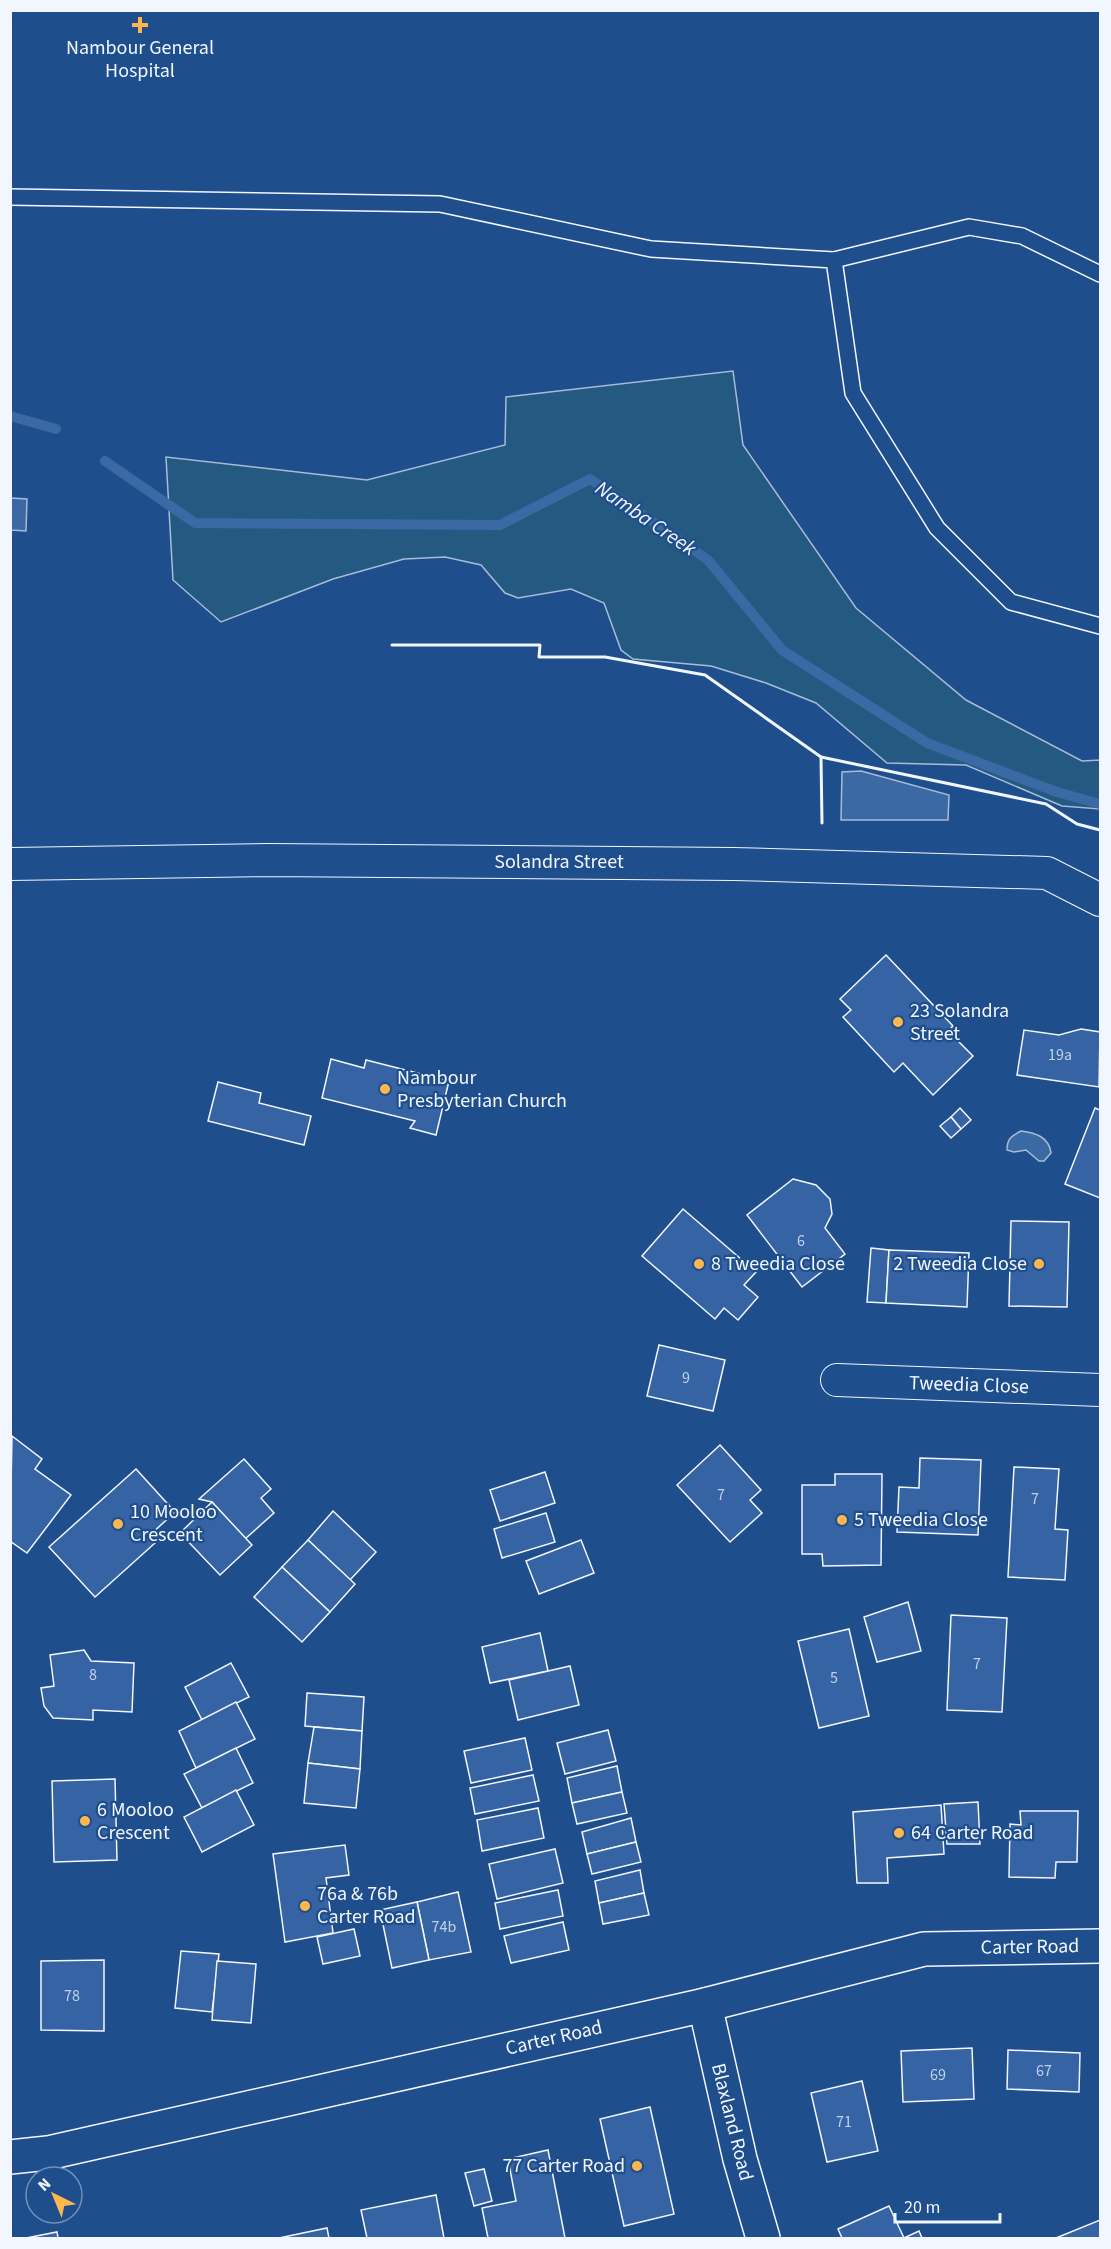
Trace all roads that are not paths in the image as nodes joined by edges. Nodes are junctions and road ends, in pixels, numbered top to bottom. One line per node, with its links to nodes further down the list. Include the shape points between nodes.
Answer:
1 (10, 197): 2 (lane, via 440,204 651,249)
2 (834, 260): 3 (lane, via 969,227 1022,236); 4 (lane, via 853,393 937,528 1011,602)
3 (1101, 274)
4 (1101, 626)
5 (10, 864): 6 (street, Solandra Street, via 150,860 687,863 1047,873)
6 (1101, 900)
7 (837, 1380): 8 (street, Tweedia Close)
8 (1101, 1390)
9 (1101, 1946): 10 (street, Carter Road, via 924,1949)
10 (705, 2005): 11 (street, Carter Road, via 48,2153); 12 (street, Blaxland Road, via 740,2159)
11 (10, 2157)
12 (763, 2238)

